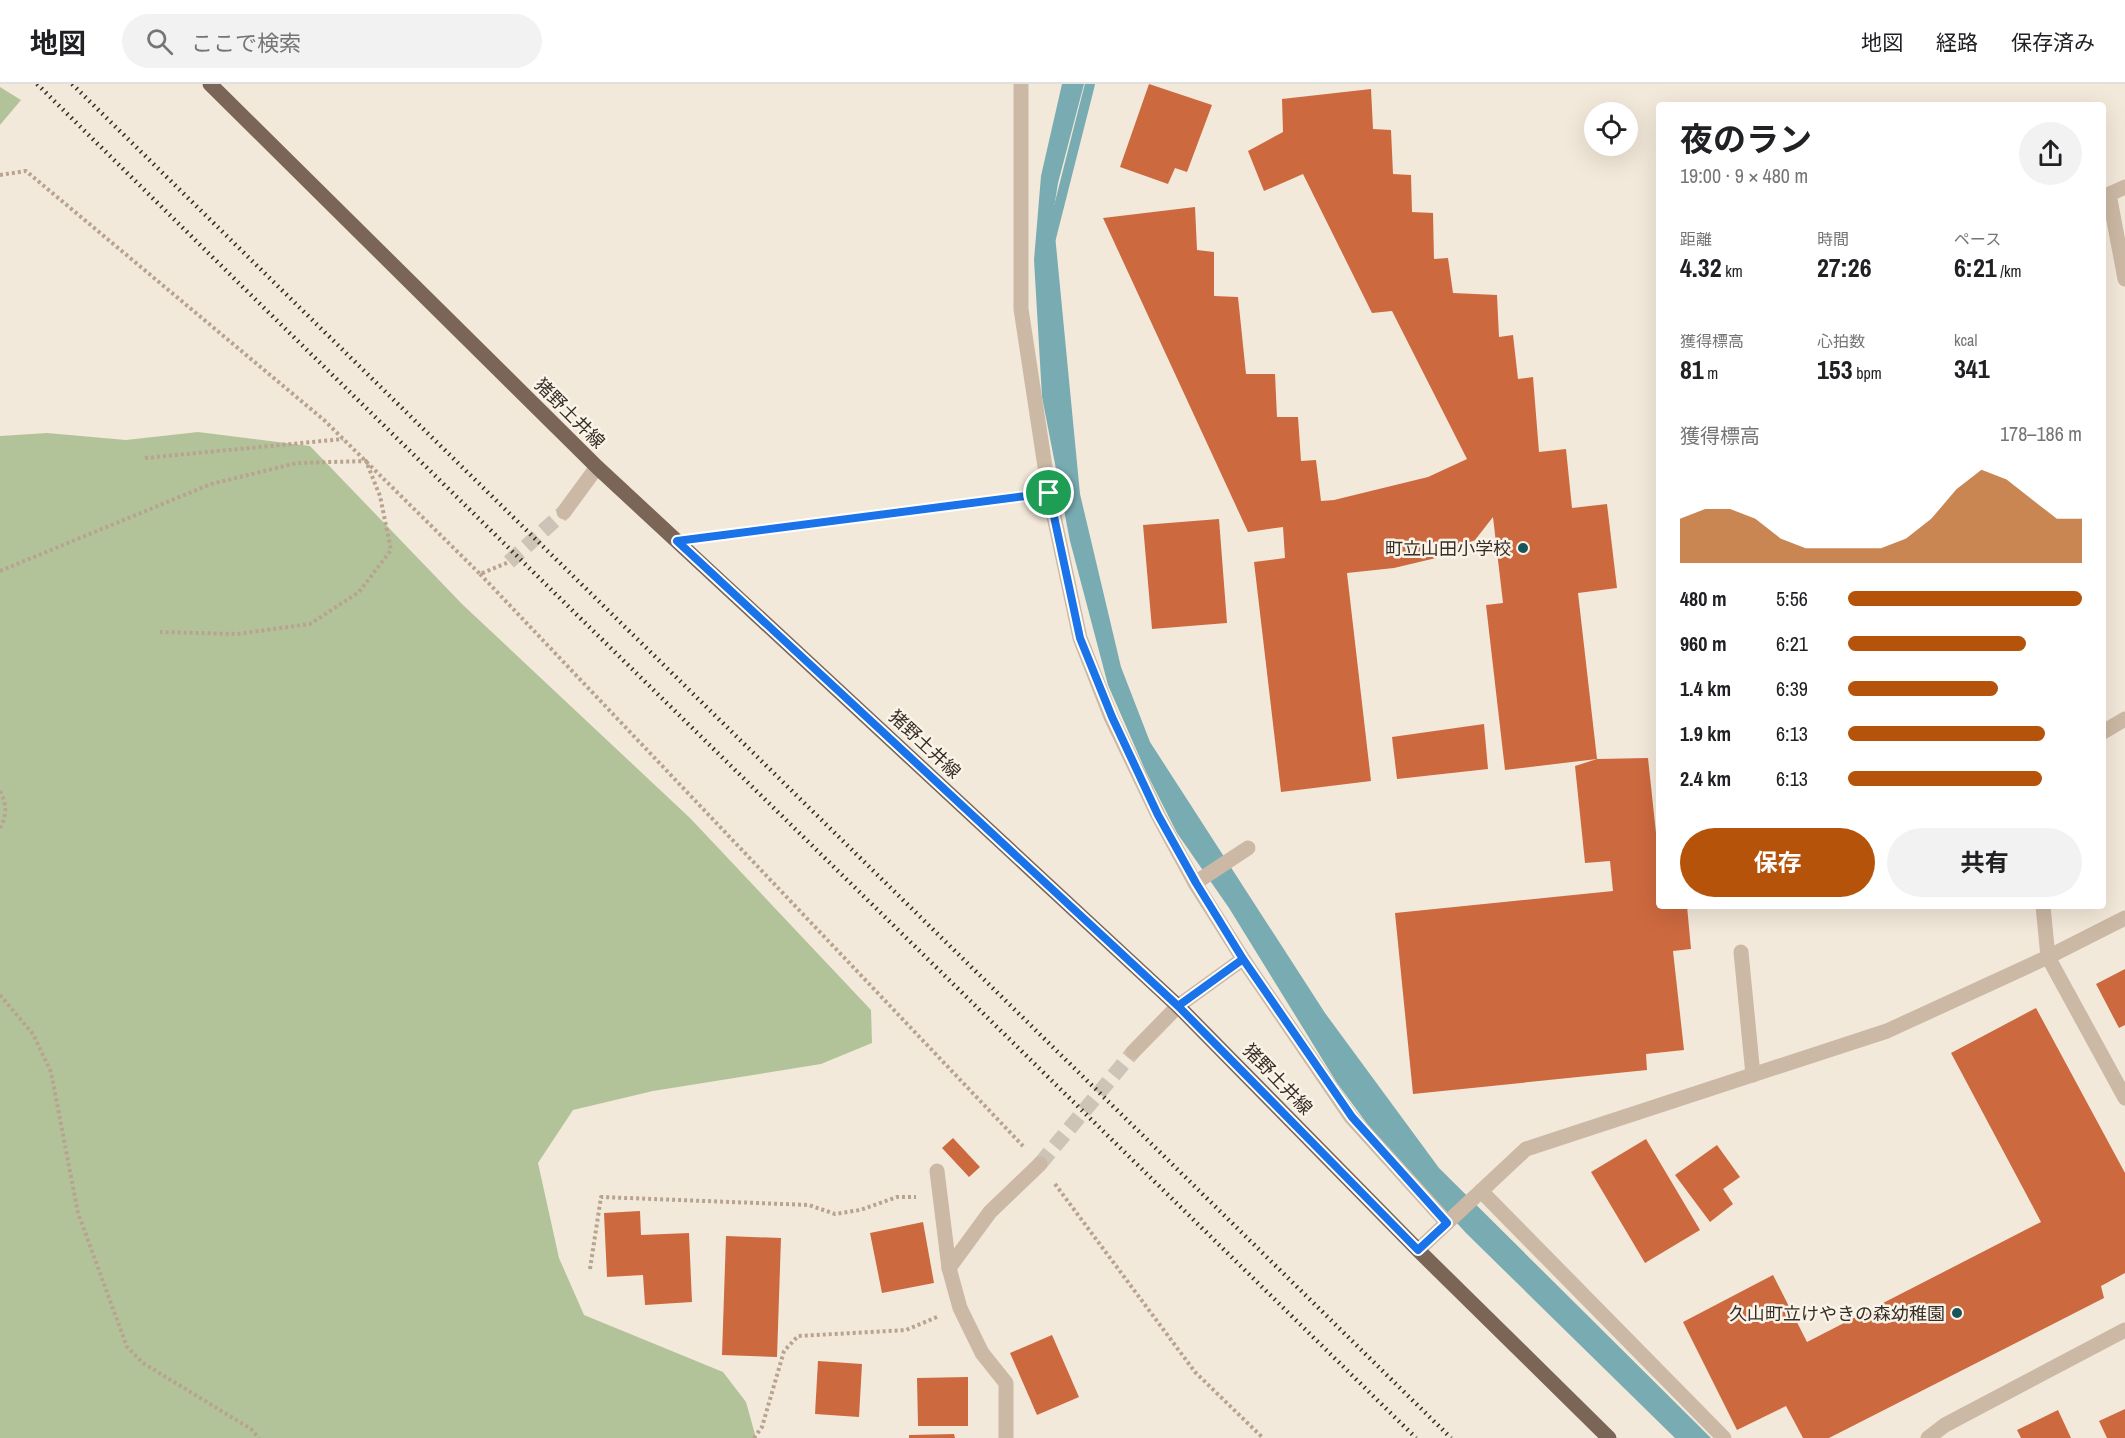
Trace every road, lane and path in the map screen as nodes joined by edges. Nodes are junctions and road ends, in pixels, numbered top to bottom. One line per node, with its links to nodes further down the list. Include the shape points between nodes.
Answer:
1 (210, 84): 10 (main road, 猪野土井線)
2 (1021, 84): 11 (street, via 1021,309)
3 (0, 175): 7 (path, via 26,171)
4 (2125, 187): 5 (street)
5 (2106, 196): 6 (street)
6 (2125, 279)
7 (343, 439): 8 (path); 9 (path)
8 (145, 458)
9 (366, 461): 15 (path, via 297,463 211,484); 16 (path); 17 (path, via 380,496 391,550 359,592 310,624 237,634)
10 (597, 466): 12 (street); 13 (main road, 猪野土井線)
11 (1049, 493): 13 (path); 23 (street, via 1080,638 1158,815)
12 (564, 512)
13 (677, 541): 30 (main road, 猪野土井線)
14 (508, 562): 16 (path)
15 (0, 571)
16 (480, 574): 34 (path)
17 (160, 632)
18 (2125, 719): 19 (street)
19 (2106, 730)
20 (0, 791): 21 (path, via 6,817)
21 (0, 828)
22 (1248, 848): 23 (street)
23 (1196, 883): 28 (street)
24 (2043, 909): 27 (street)
25 (2125, 918): 27 (street)
26 (1741, 952): 32 (street)
27 (2048, 957): 32 (street, via 1887,1031); 33 (street)
28 (1243, 959): 30 (street); 38 (street, via 1352,1117)
29 (0, 995): 44 (path, via 33,1034 51,1072 78,1213 127,1347 143,1363 251,1429)
30 (1178, 1006): 31 (street); 39 (main road, 猪野土井線)
31 (1133, 1052)
32 (1754, 1075): 36 (street, via 1526,1149)
33 (2125, 1098)
34 (1040, 1164): 40 (street, via 990,1212); 47 (path, via 1195,1372)
35 (937, 1171): 37 (street)
36 (1481, 1191): 38 (street); 49 (street)
37 (940, 1198): 40 (street); 41 (path, via 897,1197 836,1214 810,1205 601,1197)
38 (1447, 1223): 39 (street)
39 (1418, 1250): 48 (main road, 猪野土井線)
40 (949, 1268): 42 (street)
41 (590, 1269)
42 (960, 1308): 45 (path, via 906,1330 798,1336 784,1350 762,1427); 46 (street, via 982,1353 1006,1383)
43 (2125, 1330): 50 (street, via 1945,1425)
44 (259, 1438)
45 (754, 1438)
46 (1006, 1438)
47 (1263, 1438)
48 (1609, 1438)
49 (1724, 1438)
50 (1928, 1438)

